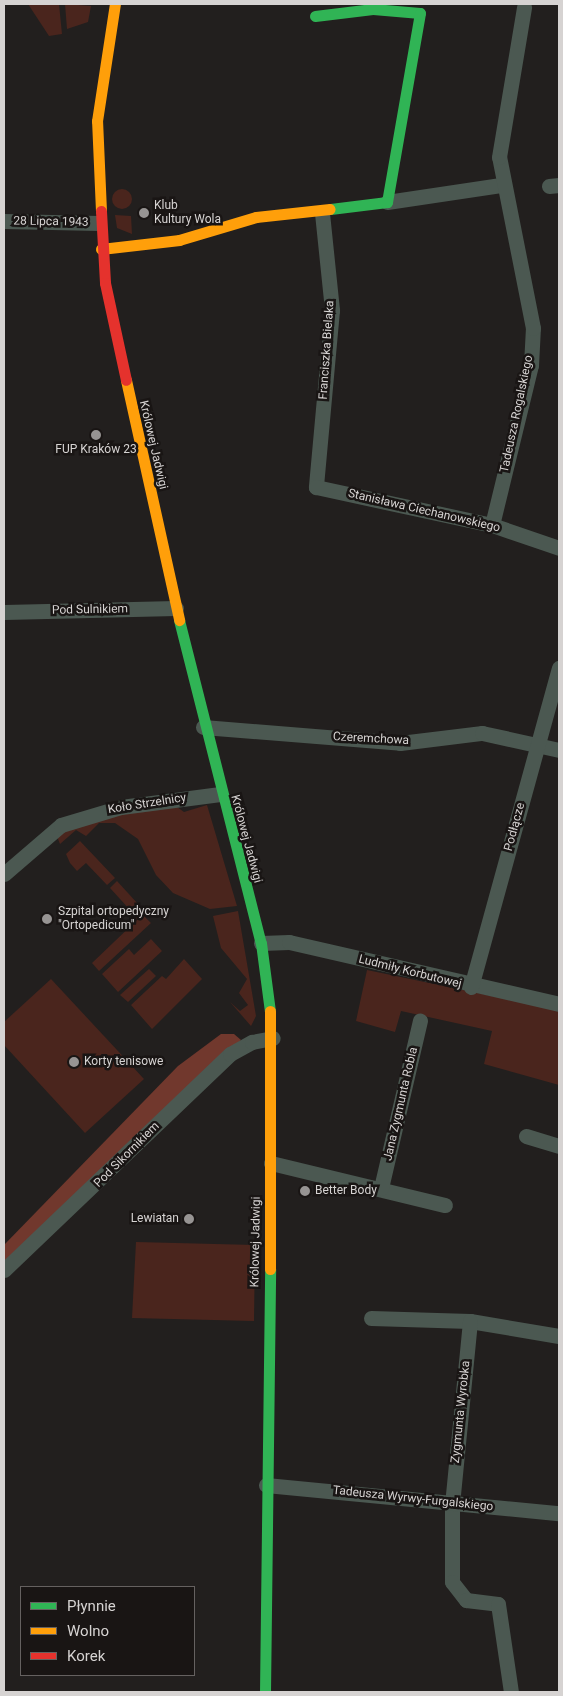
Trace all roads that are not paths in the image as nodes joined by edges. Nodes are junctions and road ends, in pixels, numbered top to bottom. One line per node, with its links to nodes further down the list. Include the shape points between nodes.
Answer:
1 (115, 4): 8 (street, Królowej Jadwigi, via 97,121)
2 (524, 7): 4 (street, Tadeusza Rogalskiego, via 499,157)
3 (314, 16): 5 (street, via 373,8 420,13)
4 (501, 185): 5 (street); 11 (street, Tadeusza Rogalskiego, via 532,328 531,365)
5 (387, 202): 6 (street)
6 (322, 213): 9 (street, via 256,217 178,240); 10 (street, Franciszka Bielaka, via 332,310)
7 (4, 221): 8 (street, 28 Lipca 1943)
8 (99, 223): 9 (street, Królowej Jadwigi)
9 (101, 249): 13 (street, Królowej Jadwigi, via 121,367)
10 (316, 487): 11 (street, Stanisława Ciechanowskiego)
11 (492, 525): 12 (street, Stanisława Ciechanowskiego)
12 (559, 548)
13 (176, 608): 14 (street, Pod Sulnikiem); 16 (street, Królowej Jadwigi)
14 (4, 612)
15 (559, 668): 17 (street, Podłącze)
16 (203, 727): 17 (street, Czeremchowa, via 400,743 482,733); 19 (street, Królowej Jadwigi)
17 (538, 744): 18 (street, Czeremchowa); 22 (street, Podłącze)
18 (559, 750)
19 (220, 794): 20 (street, Koło Strzelnicy, via 121,807 61,825); 21 (street, Królowej Jadwigi)
20 (4, 874)
21 (260, 943): 22 (street, Ludmiły Korbutowej, via 289,942); 25 (street, Królowej Jadwigi)
22 (471, 987): 23 (street, Ludmiły Korbutowej)
23 (559, 1004)
24 (420, 1020): 29 (street, Jana Zygmunta Robla)
25 (273, 1038): 28 (street, Królowej Jadwigi); 31 (street, Pod Sikornikiem, via 252,1042 230,1054)
26 (526, 1136): 27 (street)
27 (559, 1146)
28 (271, 1163): 29 (street); 35 (street, Królowej Jadwigi)
29 (381, 1188): 30 (street)
30 (445, 1205)
31 (4, 1270)
32 (370, 1318): 33 (street)
33 (470, 1320): 34 (street); 36 (street, Zygmunta Wyrobka)
34 (559, 1336)
35 (266, 1485): 36 (street, Tadeusza Wyrwy-Furgalskiego); 38 (street, Królowej Jadwigi)
36 (452, 1503): 37 (street, Tadeusza Wyrwy-Furgalskiego); 39 (street, Zygmunta Wyrobka, via 454,1588 466,1600 498,1604)
37 (559, 1513)
38 (265, 1692)
39 (511, 1692)

